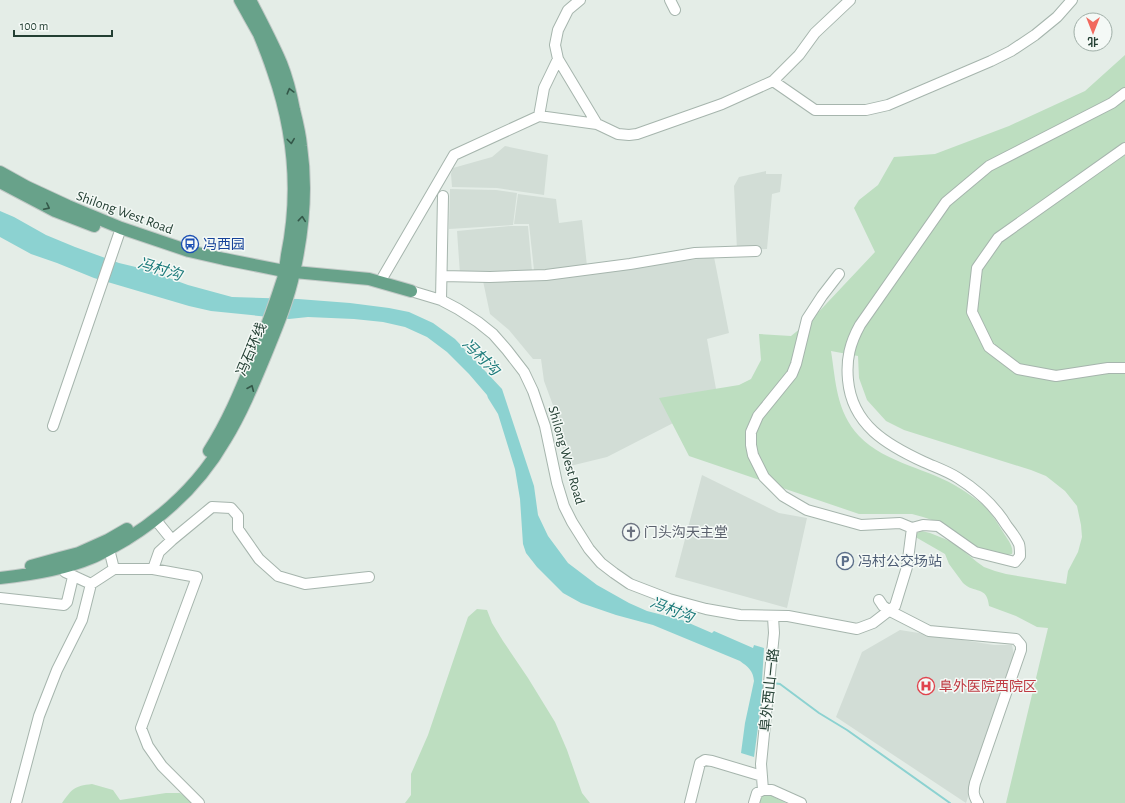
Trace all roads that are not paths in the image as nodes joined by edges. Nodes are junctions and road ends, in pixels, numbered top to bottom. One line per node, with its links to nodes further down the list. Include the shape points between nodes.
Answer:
1 (240, 0): 20 (main road, 冯石环线, one-way to 20, via 270,61 290,136 294,189)
2 (250, 0): 20 (main road, 冯石环线, one-way to 2, via 299,245 303,200 300,138 286,76)
3 (580, 0): 8 (street, via 568,10 558,30 555,45)
4 (670, 0): 7 (street)
5 (850, 0): 9 (street, via 815,33 799,55)
6 (1072, 0): 9 (street, via 1035,35 1011,51 888,105 866,110 815,110)
7 (675, 10)
8 (558, 59): 11 (street, via 544,88); 12 (street)
9 (773, 81): 12 (street, via 722,104 637,134 618,134)
10 (1125, 93): 29 (street, via 1112,103 988,166 946,202 854,335 848,357 849,390 861,417 883,440 958,478 990,503 1019,544 1020,556 1015,562 975,552 938,526 923,525)
11 (539, 116): 12 (street); 22 (street, via 454,155)
12 (596, 124)
13 (1125, 148): 26 (street, via 998,238 977,268 972,312 989,347 1018,369 1056,376)
14 (0, 172): 17 (main road, Shilong West Road)
15 (0, 182): 17 (main road, Shilong West Road, one-way to 17, via 55,211)
16 (444, 196): 21 (street)
17 (120, 232): 20 (main road, Shilong West Road); 27 (street)
18 (756, 251): 21 (street, via 695,253 546,275)
19 (839, 274): 29 (street, via 807,319 792,374 758,416 751,432 752,455 764,476 783,496 807,510 861,525 900,524)
20 (288, 275): 22 (main road, Shilong West Road, via 369,279); 23 (main road, Shilong West Road); 25 (main road, 冯石环线)
21 (442, 276): 24 (street)
22 (380, 282): 23 (main road, Shilong West Road)
23 (411, 291): 24 (street, Shilong West Road)
24 (441, 300): 43 (street, Shilong West Road, via 493,334 524,372 545,426 564,506 579,535 602,562 630,584 669,599 740,616)
25 (273, 324): 28 (main road, 冯石环线, one-way to 25, via 198,480 226,440 248,397); 32 (main road, 冯石环线, via 217,438 185,482 161,505 134,525)
26 (1125, 368)
27 (53, 426)
28 (156, 519): 30 (street); 31 (main road, 冯石环线)
29 (912, 528): 42 (street, via 907,567 895,606)
30 (172, 540): 34 (street, via 159,552); 37 (street, via 212,507 231,508 238,516 238,529 259,560 278,576 305,584)
31 (109, 549): 32 (main road, 冯石环线, via 90,558); 33 (street)
32 (61, 562): 35 (main road, 冯石环线); 36 (street, via 65,572); 38 (main road, 冯石环线, via 16,576)
33 (114, 569): 34 (street); 39 (street)
34 (153, 569): 47 (street, via 197,577 142,728 148,746 162,766)
35 (0, 570)
36 (73, 577): 39 (street); 40 (street, via 64,605)
37 (369, 577)
38 (0, 578)
39 (91, 584): 46 (street, via 82,620 38,716)
40 (0, 598)
41 (879, 600): 42 (street)
42 (890, 611): 43 (street, Shilong West Road, via 873,623 857,629 788,616); 51 (street, via 929,631 1016,640 1021,645 973,790)
43 (774, 617): 44 (street, 阜外西山一路)
44 (762, 776): 45 (street, 阜外西山一路); 48 (street, via 705,760 700,763)
45 (764, 790): 49 (street, via 757,793); 50 (street, via 772,790)
46 (16, 803)
47 (199, 803)
48 (690, 803)
49 (754, 803)
50 (801, 803)
51 (978, 803)

